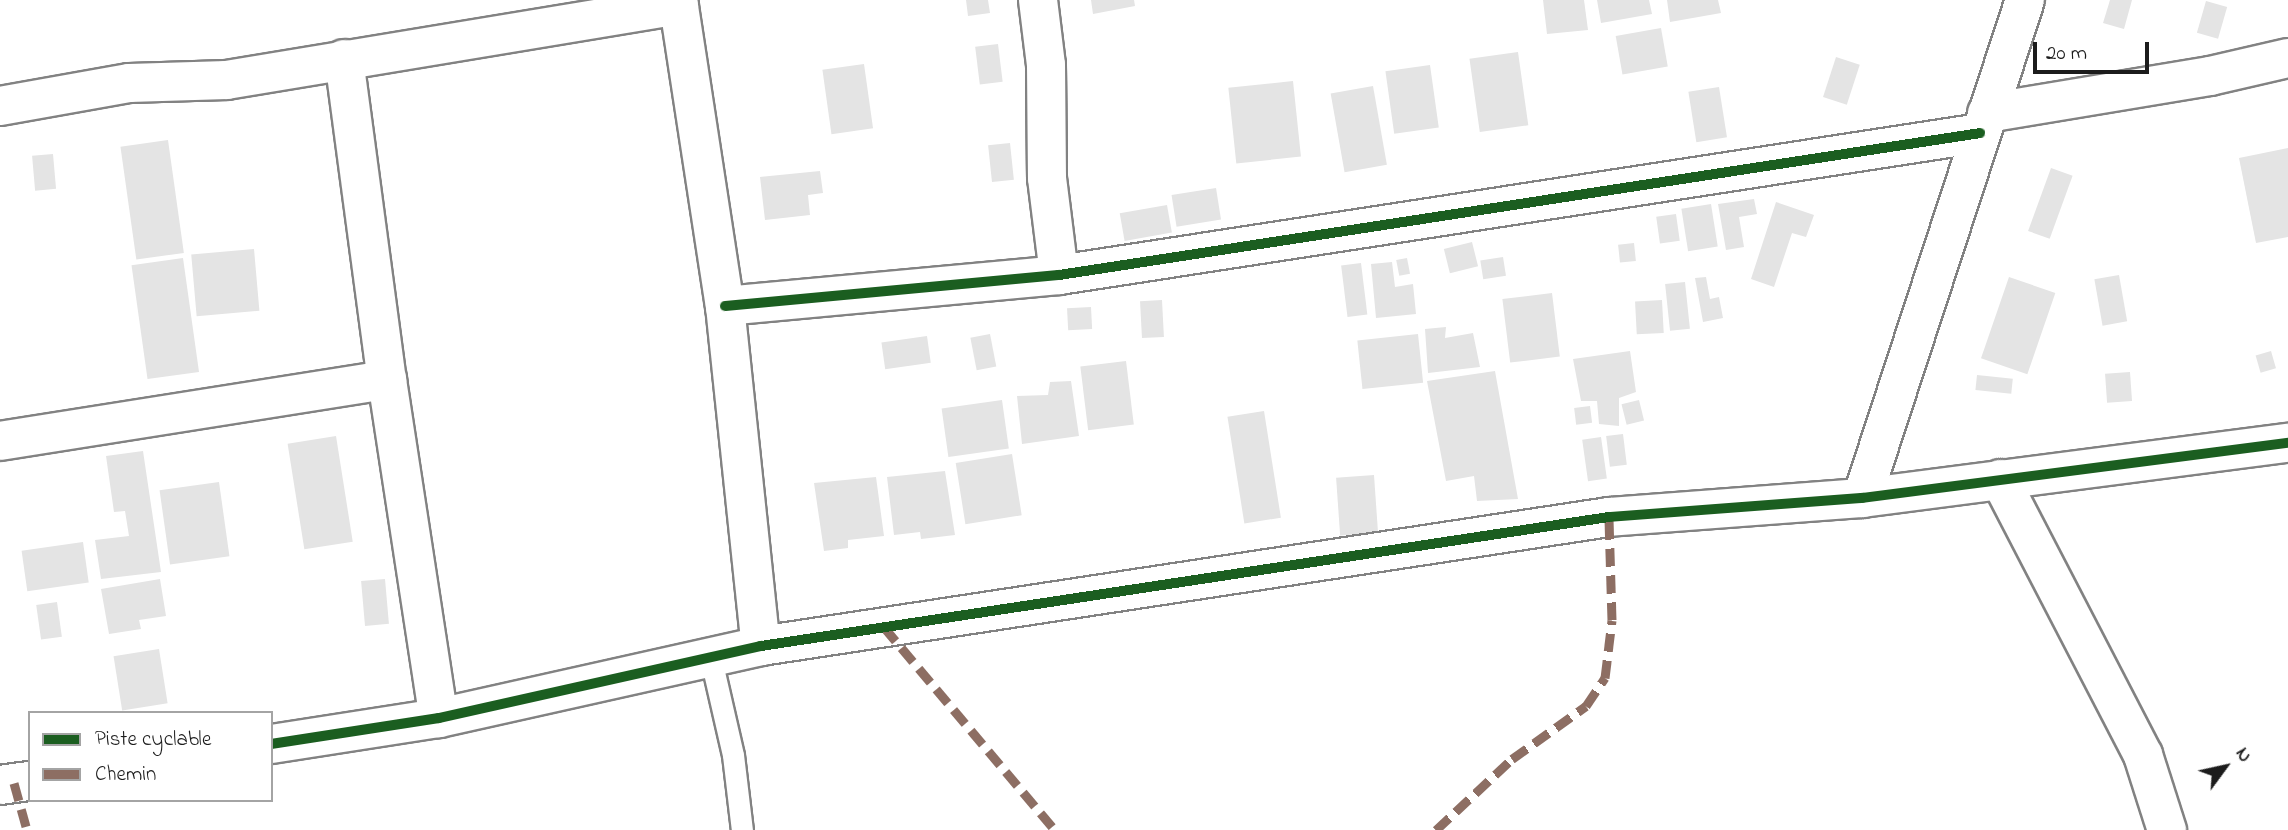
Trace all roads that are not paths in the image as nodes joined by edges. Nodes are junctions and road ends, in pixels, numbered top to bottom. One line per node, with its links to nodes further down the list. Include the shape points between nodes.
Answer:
1 (1038, 0): 8 (street, via 1046,65 1047,178)
2 (2025, 0): 7 (street)
3 (678, 3): 5 (street); 9 (street)
4 (2288, 58): 7 (street)
5 (344, 59): 6 (street, via 228,79); 10 (street)
6 (4, 94)
7 (1983, 123): 8 (street); 14 (street)
8 (1059, 275): 9 (street)
9 (725, 306): 15 (street)
10 (387, 380): 11 (street); 17 (street)
11 (0, 441)
12 (2288, 443): 13 (street)
13 (2000, 479): 14 (street); 22 (street, via 2143,755)
14 (1862, 498): 15 (street, via 1609,517)
15 (761, 646): 16 (street)
16 (711, 659): 17 (street); 21 (lane, via 733,755)
17 (439, 718): 18 (street)
18 (273, 744)
19 (28, 780): 20 (street)
20 (0, 785)
21 (742, 830)
22 (2167, 830)

